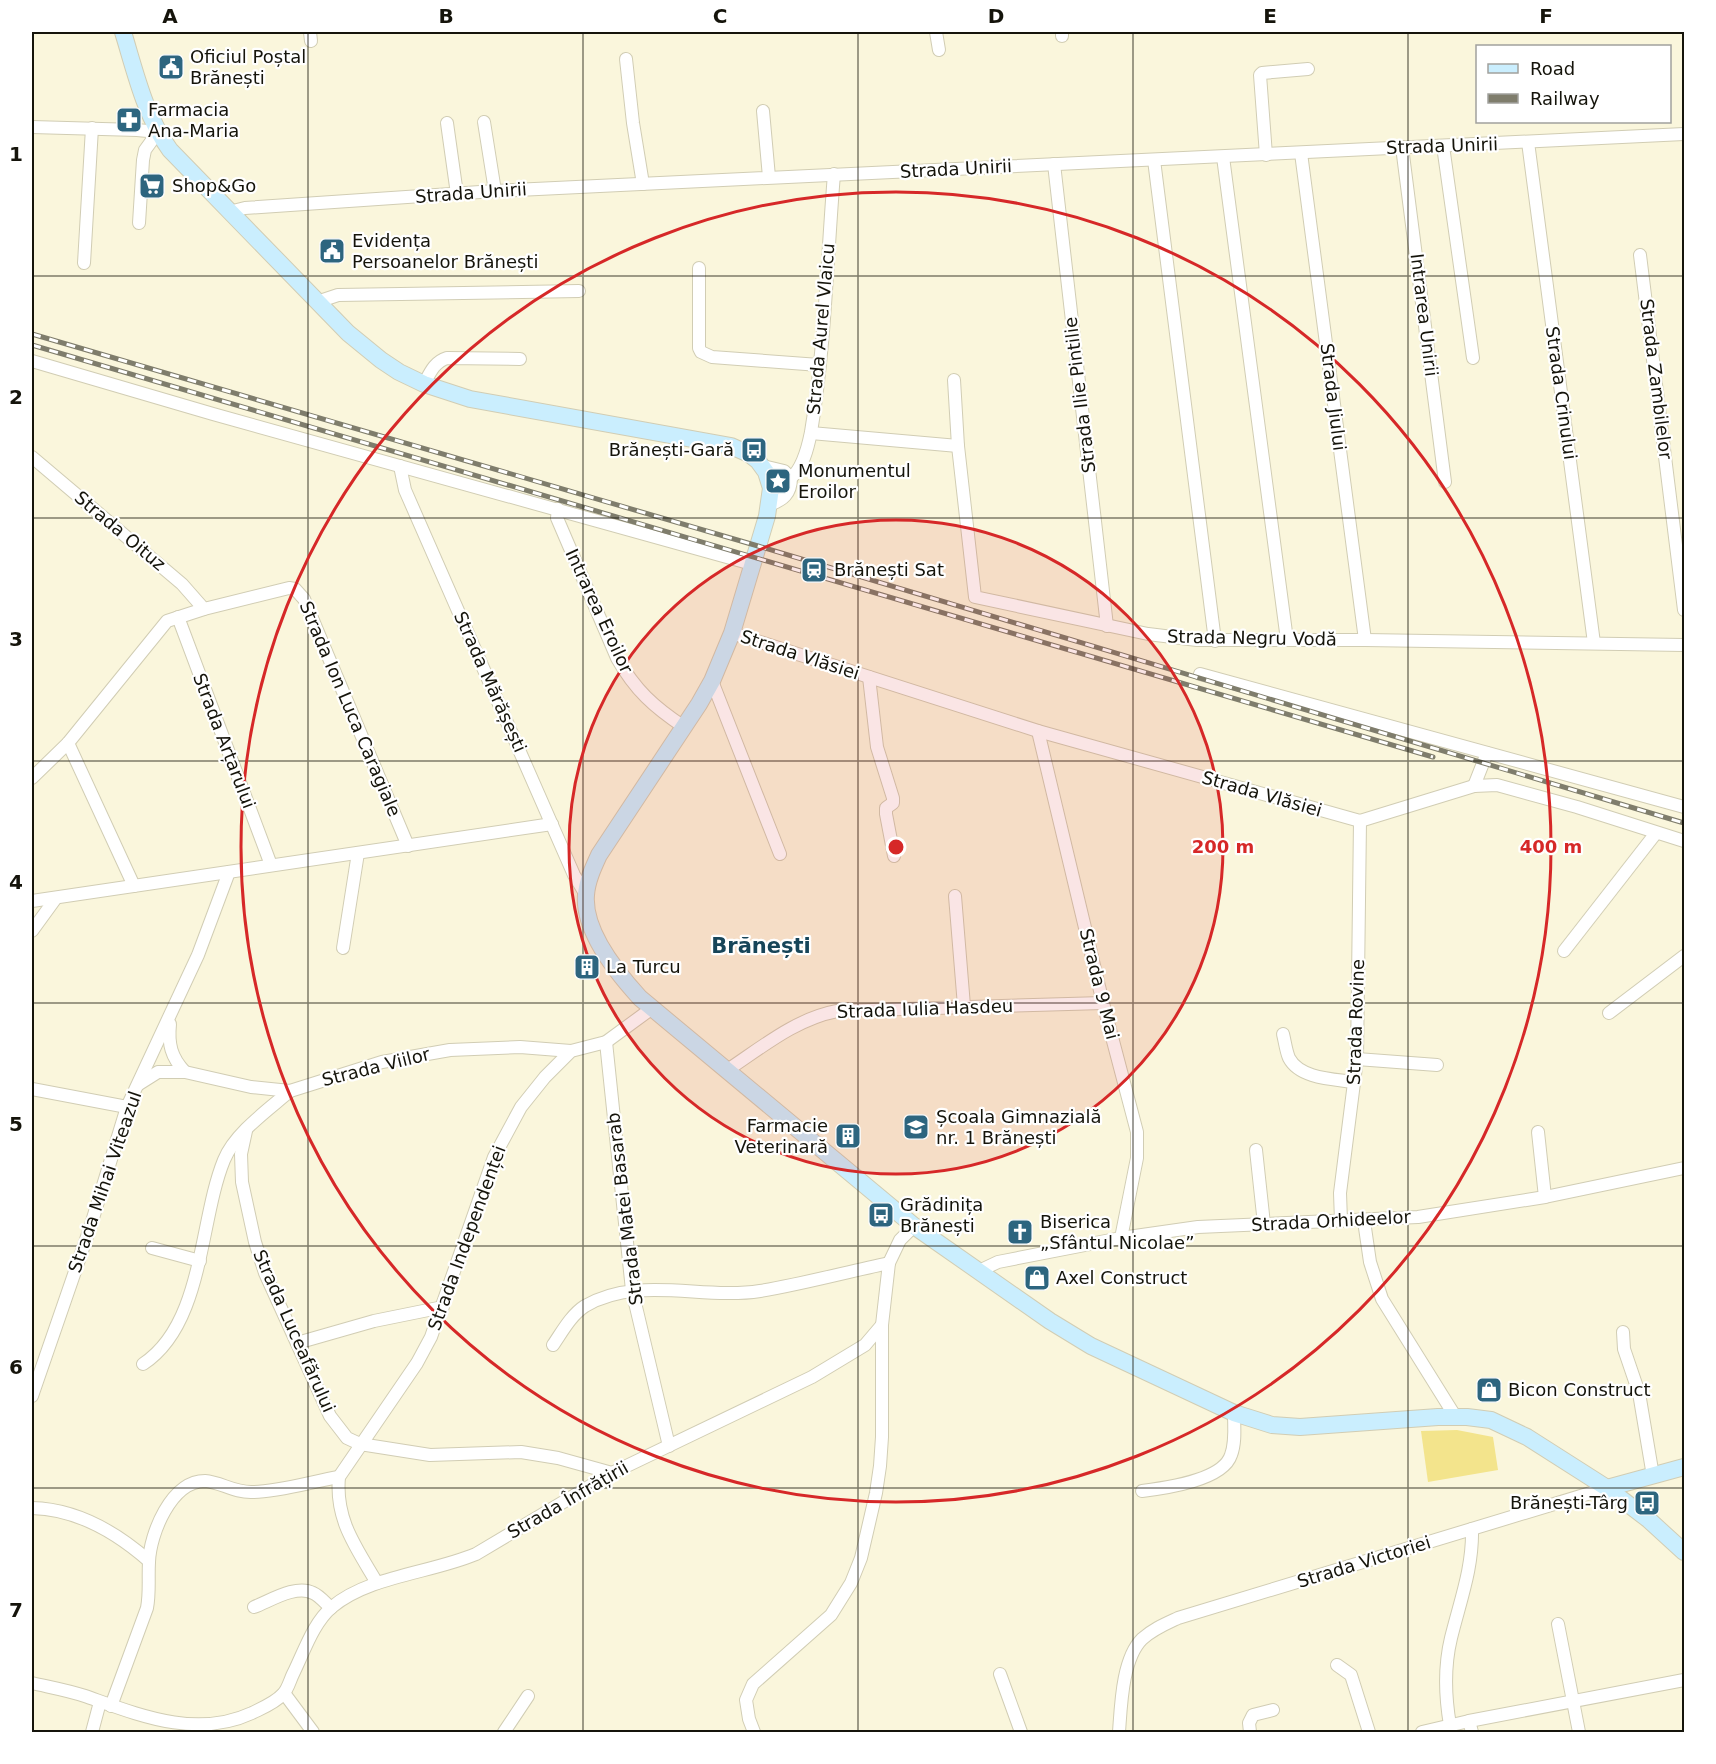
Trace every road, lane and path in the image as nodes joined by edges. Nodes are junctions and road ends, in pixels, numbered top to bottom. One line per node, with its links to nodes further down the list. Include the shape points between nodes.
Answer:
1 (123, 32): 11 (main road)
2 (936, 32): 3 (street)
3 (939, 50)
4 (626, 59): 23 (street)
5 (1308, 69): 17 (street, via 1260,75)
6 (763, 111): 22 (street)
7 (484, 122): 24 (street)
8 (447, 123): 25 (street)
9 (32, 127): 10 (street)
10 (92, 128): 11 (street); 29 (street)
11 (158, 132): 26 (main road); 27 (street, via 145,150)
12 (1684, 134): 13 (street, Strada Unirii)
13 (1528, 142): 14 (street, Strada Unirii); 57 (street, Strada Crinului)
14 (1443, 146): 15 (street, Strada Unirii); 33 (street)
15 (1402, 147): 16 (street, Strada Unirii); 45 (street, Intrarea Unirii)
16 (1301, 153): 17 (street, Strada Unirii); 55 (street, Strada Jiului)
17 (1266, 155): 18 (street, Strada Unirii)
18 (1223, 157): 19 (street, Strada Unirii); 54 (street)
19 (1154, 160): 20 (street, Strada Unirii); 56 (street)
20 (1054, 164): 21 (street, Strada Unirii); 52 (street, Strada Ilie Pintilie)
21 (834, 174): 22 (street, Strada Unirii); 36 (street, Strada Aurel Vlaicu)
22 (769, 177): 23 (street, Strada Unirii)
23 (643, 184): 24 (street, Strada Unirii)
24 (495, 191): 25 (street, Strada Unirii)
25 (457, 194): 26 (street, Strada Unirii, via 246,207)
26 (229, 212): 32 (main road)
27 (139, 223)
28 (1640, 255): 50 (street, Strada Zambilelor)
29 (84, 263)
30 (699, 268): 36 (street, via 701,352 712,357)
31 (579, 291): 32 (street, via 338,295)
32 (317, 302): 38 (main road, via 381,360)
33 (1473, 358)
34 (520, 359): 38 (street, via 447,358 432,368)
35 (32, 361): 42 (street)
36 (819, 365): 39 (street, Strada Aurel Vlaicu)
37 (954, 380): 40 (street, Strada Negru Vodă)
38 (424, 384): 43 (main road, via 479,400 722,444 749,454)
39 (811, 433): 40 (street); 44 (street, Strada Aurel Vlaicu, via 799,469)
40 (957, 446): 52 (street, Strada Negru Vodă, via 975,597)
41 (32, 457): 49 (street, Strada Oituz, via 182,584)
42 (400, 466): 47 (street); 70 (street, Strada Mărășești, via 405,490)
43 (763, 466): 44 (street, via 784,471); 46 (main road, via 770,483)
44 (791, 478): 46 (street, Strada Aurel Vlaicu, via 785,498)
45 (1445, 482)
46 (769, 505): 48 (main road)
47 (558, 509): 48 (street); 62 (street, Intrarea Eroilor, via 557,518 626,674 657,709)
48 (752, 564): 53 (main road)
49 (204, 609): 51 (street, Strada Ion Luca Caragiale); 73 (street, Strada Ion Luca Caragiale, via 281,589 295,589 300,594)
50 (1684, 610)
51 (178, 616): 64 (street, Strada Ion Luca Caragiale, via 167,621); 77 (street, Strada Arțarului)
52 (1107, 626): 56 (street, Strada Negru Vodă)
53 (732, 633): 60 (street, Strada Vlăsiei); 61 (main road)
54 (1287, 640): 55 (street, Strada Negru Vodă); 56 (street, Strada Negru Vodă)
55 (1365, 640): 57 (street, Strada Negru Vodă)
56 (1215, 641)
57 (1594, 643): 58 (street, Strada Negru Vodă)
58 (1684, 645)
59 (1200, 674): 65 (street)
60 (869, 677): 63 (street, Strada Vlăsiei); 76 (street, Strada Vlăsiei, via 877,747 893,798 886,814)
61 (712, 681): 62 (main road); 75 (street)
62 (684, 727): 80 (main road, via 599,855)
63 (1038, 731): 69 (street, Strada Vlăsiei); 88 (street, Strada 9 Mai)
64 (68, 743): 66 (street, Strada Ion Luca Caragiale); 79 (street)
65 (1487, 753): 67 (street); 68 (street)
66 (32, 778)
67 (1474, 786): 69 (street); 71 (street, via 1497,784)
68 (1684, 807)
69 (1360, 821): 96 (street, Strada Rovine)
70 (552, 824): 73 (street); 80 (street, Strada Mărășești)
71 (1656, 833): 72 (street); 86 (street)
72 (1684, 841)
73 (408, 846): 74 (street)
74 (358, 853): 77 (street); 85 (street)
75 (780, 854)
76 (894, 856)
77 (271, 865): 78 (street)
78 (229, 872): 79 (street); 92 (street, Strada Mihai Viteazul)
79 (134, 886): 82 (street)
80 (586, 896): 90 (main road, via 588,917 602,946 628,985)
81 (955, 896): 89 (street)
82 (56, 898): 83 (street); 84 (street)
83 (32, 901)
84 (32, 931)
85 (343, 948)
86 (1564, 951)
87 (1684, 956): 91 (street)
88 (1103, 1003): 89 (street, Strada Iulia Hasdeu); 114 (street, Strada 9 Mai, via 1138,1143)
89 (964, 1006): 98 (street, Strada Iulia Hasdeu, via 822,1014 798,1024)
90 (651, 1009): 94 (street); 98 (main road)
91 (1610, 1013)
92 (171, 1015): 99 (street, via 170,1049); 101 (street, Strada Mihai Viteazul)
93 (1283, 1034): 100 (street, via 1290,1058 1300,1070)
94 (606, 1042): 95 (street); 119 (street, Strada Matei Basarab)
95 (571, 1051): 103 (street, Strada Viilor, via 520,1047 450,1050 382,1062); 120 (street, Strada Independenței, via 521,1107 502,1139)
96 (1357, 1059): 97 (street); 100 (street, Strada Rovine)
97 (1437, 1065)
98 (726, 1071): 113 (main road)
99 (185, 1072): 101 (street, Strada Viilor, via 158,1072); 103 (street, Strada Viilor, via 251,1087)
100 (1354, 1082): 110 (street, Strada Rovine, via 1340,1193)
101 (137, 1085): 104 (street, Strada Mihai Viteazul)
102 (32, 1089): 104 (street)
103 (290, 1091): 105 (street)
104 (128, 1107): 126 (street, Strada Mihai Viteazul)
105 (246, 1131): 116 (street, via 224,1160); 123 (street, Strada Luceafărului, via 242,1175 252,1233 265,1273)
106 (1538, 1132): 109 (street)
107 (1256, 1150): 112 (street)
108 (1684, 1168): 109 (street, Strada Orhideelor)
109 (1545, 1197): 111 (street, Strada Orhideelor, via 1418,1217)
110 (1341, 1221): 111 (street, Strada Orhideelor); 112 (street, Strada Orhideelor)
111 (1364, 1221): 128 (street, via 1370,1262 1383,1299)
112 (1264, 1224): 114 (street, Strada Orhideelor, via 1198,1227)
113 (914, 1226): 117 (street, via 900,1240); 118 (main road)
114 (1121, 1238): 118 (street, Strada Orhideelor, via 998,1262)
115 (152, 1248): 116 (street)
116 (200, 1262): 125 (street, via 173,1330 160,1351)
117 (890, 1263): 119 (street, via 759,1291); 121 (street)
118 (979, 1271): 127 (main road, via 1091,1346)
119 (632, 1290): 124 (street, via 585,1306); 130 (street, Strada Matei Basarab)
120 (443, 1307): 123 (street); 129 (street, Strada Independenței, via 417,1363)
121 (882, 1325): 130 (street, Strada Înfrățirii, via 865,1345 812,1377); 159 (street, via 882,1437 876,1493 861,1558 831,1615 753,1684 746,1700)
122 (1623, 1332): 133 (street, via 1627,1360 1639,1393)
123 (297, 1342): 129 (street, Strada Luceafărului, via 330,1416 347,1438)
124 (553, 1345)
125 (143, 1364)
126 (32, 1396)
127 (1234, 1413): 128 (main road, via 1288,1427); 136 (street, via 1231,1457 1219,1470)
128 (1455, 1416): 135 (main road, via 1491,1420 1510,1428)
129 (360, 1444): 132 (street, via 430,1455 521,1452); 134 (street, Strada Independenței)
130 (669, 1446): 132 (street, Strada Înfrățirii)
131 (1684, 1467): 133 (main road, Strada Victoriei)
132 (612, 1473): 141 (street, Strada Înfrățirii, via 476,1554)
133 (1653, 1476): 135 (main road, Strada Victoriei)
134 (339, 1477): 140 (street, via 257,1492 239,1492 205,1481 194,1483 166,1508); 141 (street, via 342,1519)
135 (1607, 1488): 138 (street, Strada Victoriei); 139 (main road)
136 (1143, 1491)
137 (32, 1508): 140 (street, via 83,1518 113,1533)
138 (1472, 1529): 154 (street, via 1469,1575 1447,1665); 161 (street, Strada Victoriei, via 1178,1618 1155,1629 1133,1651)
139 (1684, 1552)
140 (149, 1561): 152 (street, via 147,1608)
141 (376, 1583): 143 (street, Strada Înfrățirii)
142 (254, 1607): 143 (street, via 305,1590)
143 (331, 1608): 149 (street, Strada Înfrățirii, via 316,1628)
144 (1558, 1623): 151 (street)
145 (1337, 1665): 163 (street, via 1351,1675)
146 (1000, 1674): 160 (street)
147 (1684, 1680): 151 (street)
148 (32, 1683): 152 (street)
149 (284, 1694): 152 (street, via 229,1722 197,1726); 157 (street)
150 (528, 1696): 158 (street)
151 (1574, 1701): 155 (street); 165 (street)
152 (106, 1704): 156 (street)
153 (1273, 1710): 162 (street, via 1253,1715)
154 (1450, 1725): 155 (street); 164 (street)
155 (1470, 1726)
156 (92, 1732)
157 (313, 1732)
158 (504, 1732)
159 (754, 1732)
160 (1021, 1732)
161 (1119, 1732)
162 (1250, 1732)
163 (1369, 1732)
164 (1422, 1732)
165 (1579, 1732)

